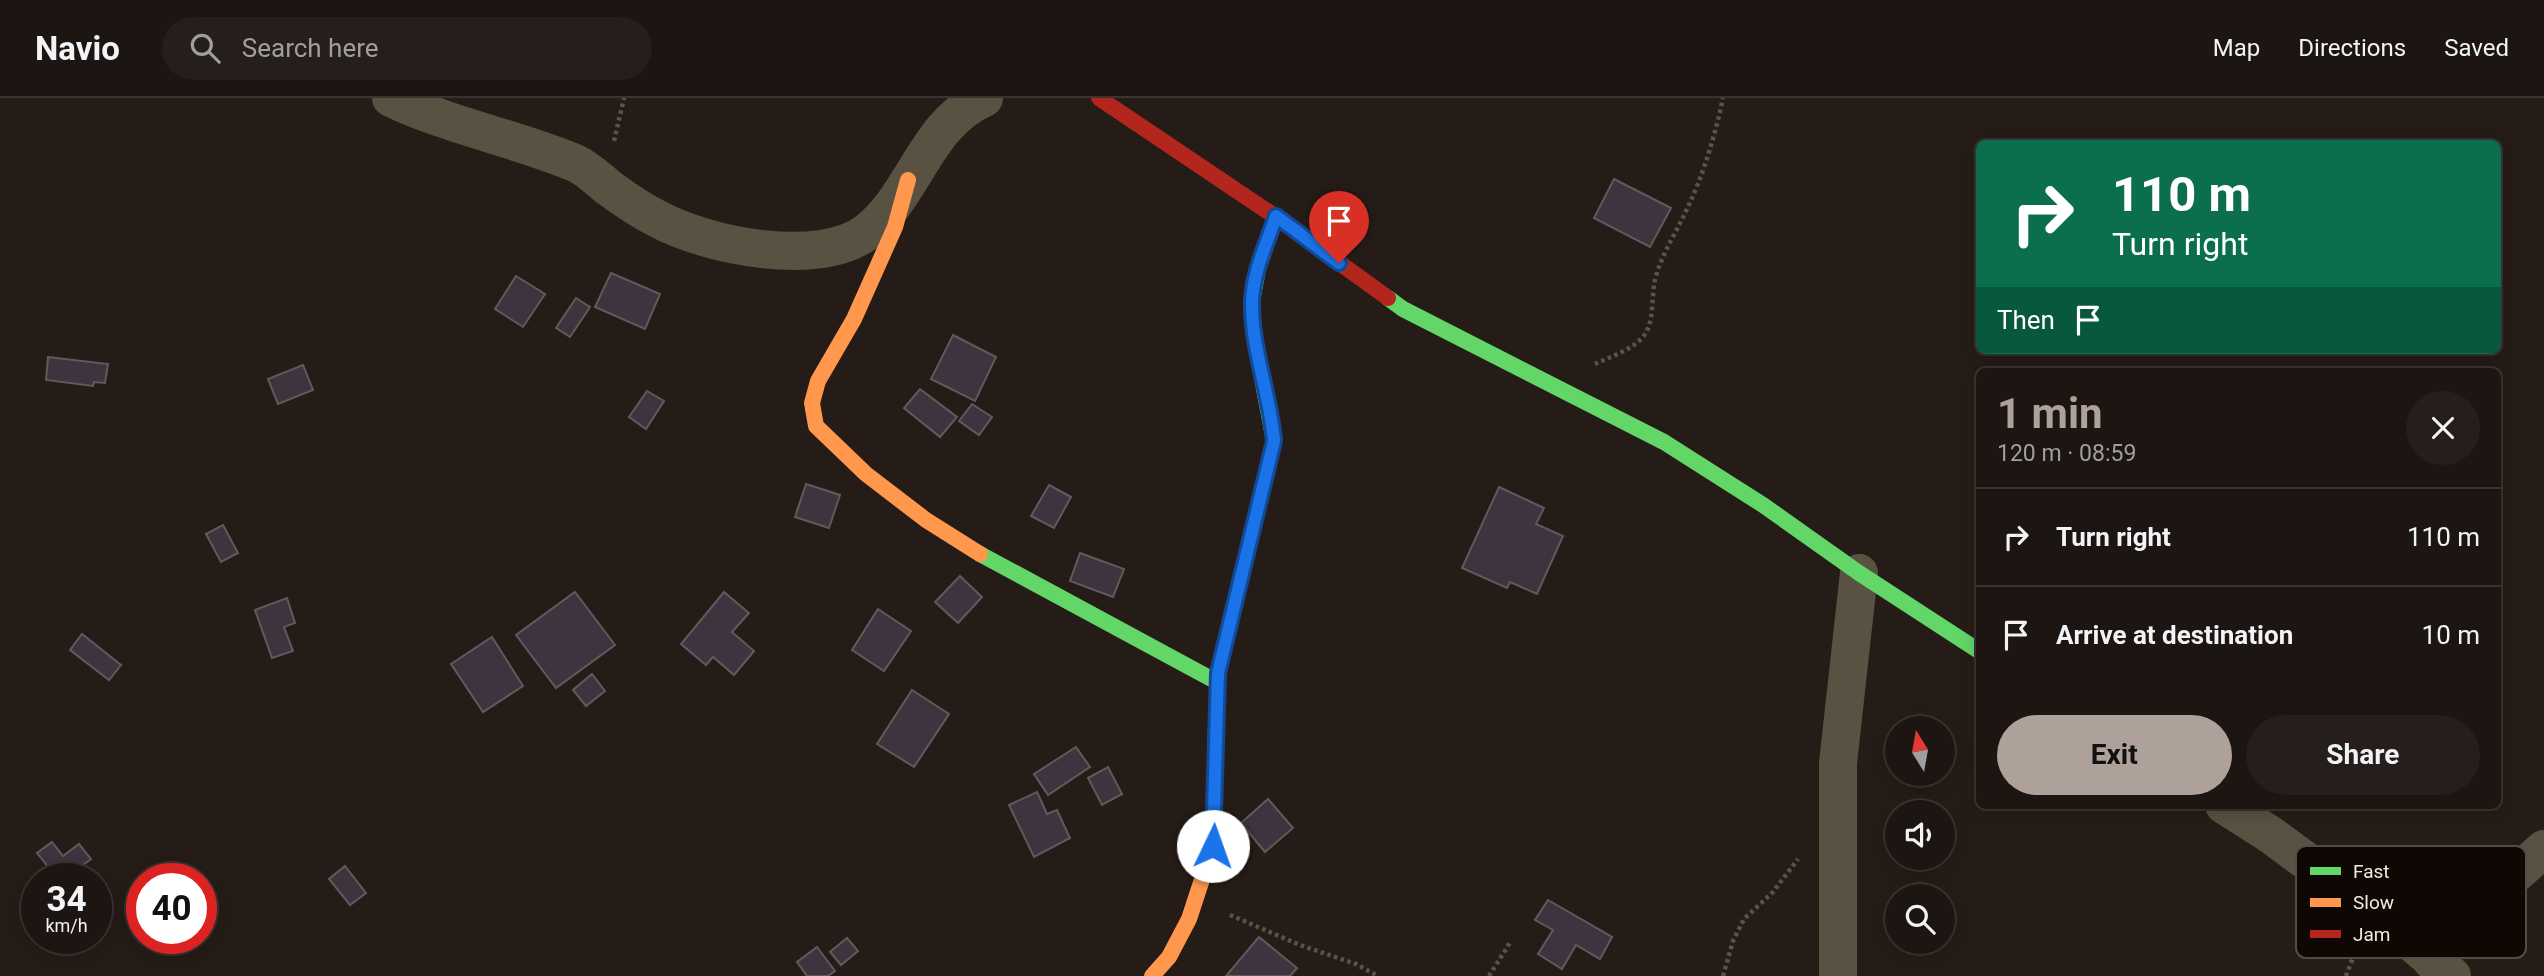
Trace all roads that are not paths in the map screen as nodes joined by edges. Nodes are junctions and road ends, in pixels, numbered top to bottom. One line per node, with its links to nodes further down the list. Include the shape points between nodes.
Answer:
1 (391, 98): 4 (street, via 579,164 659,220 702,238 766,249 806,252 866,232)
2 (984, 98): 4 (street, via 954,118)
3 (1099, 98): 5 (street)
4 (908, 180): 8 (street, via 895,227 865,295 818,382 812,403 816,426 876,482 990,561)
5 (1276, 216): 6 (street, via 1403,309 1664,442); 8 (street, via 1252,299 1274,441)
6 (1858, 573): 7 (street); 14 (street, via 1838,763)
7 (1976, 649)
8 (1217, 682): 13 (street, via 1213,846 1196,899 1169,957)
9 (2230, 809): 11 (street)
10 (2544, 849): 12 (street)
11 (2296, 856)
12 (2526, 865)
13 (1152, 976)
14 (1838, 976)

